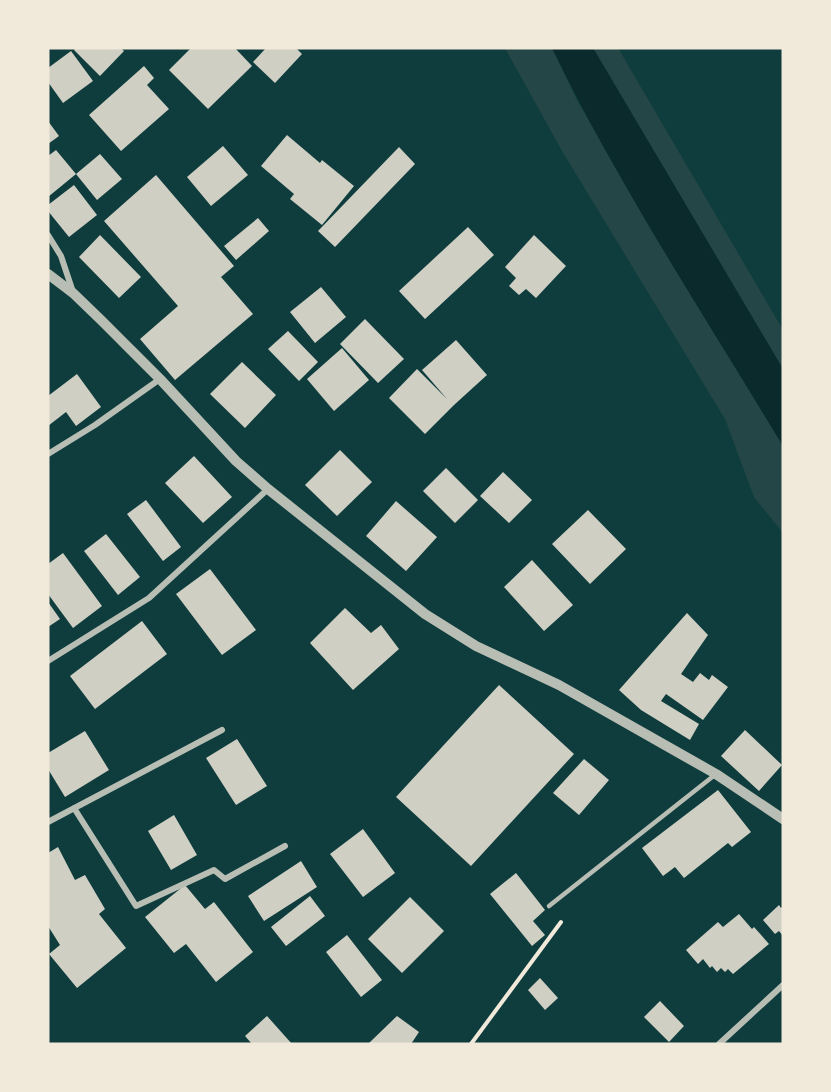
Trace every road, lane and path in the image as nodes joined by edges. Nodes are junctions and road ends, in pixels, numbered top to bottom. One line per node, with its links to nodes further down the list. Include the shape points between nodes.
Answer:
1 (48, 235): 3 (street, via 61,256)
2 (48, 274): 3 (street)
3 (73, 293): 4 (street)
4 (160, 379): 5 (street); 6 (street, via 236,461)
5 (48, 454)
6 (268, 489): 7 (street, via 149,598); 9 (street, via 436,620 476,646 560,685)
7 (48, 661)
8 (222, 730): 10 (street)
9 (716, 774): 11 (street); 14 (lane)
10 (74, 808): 12 (street); 13 (street, via 136,906 214,870 225,879)
11 (783, 819)
12 (48, 822)
13 (285, 846)
14 (549, 906): 16 (path, via 562,921)
15 (783, 985): 17 (street)
16 (471, 1044)
17 (719, 1044)

